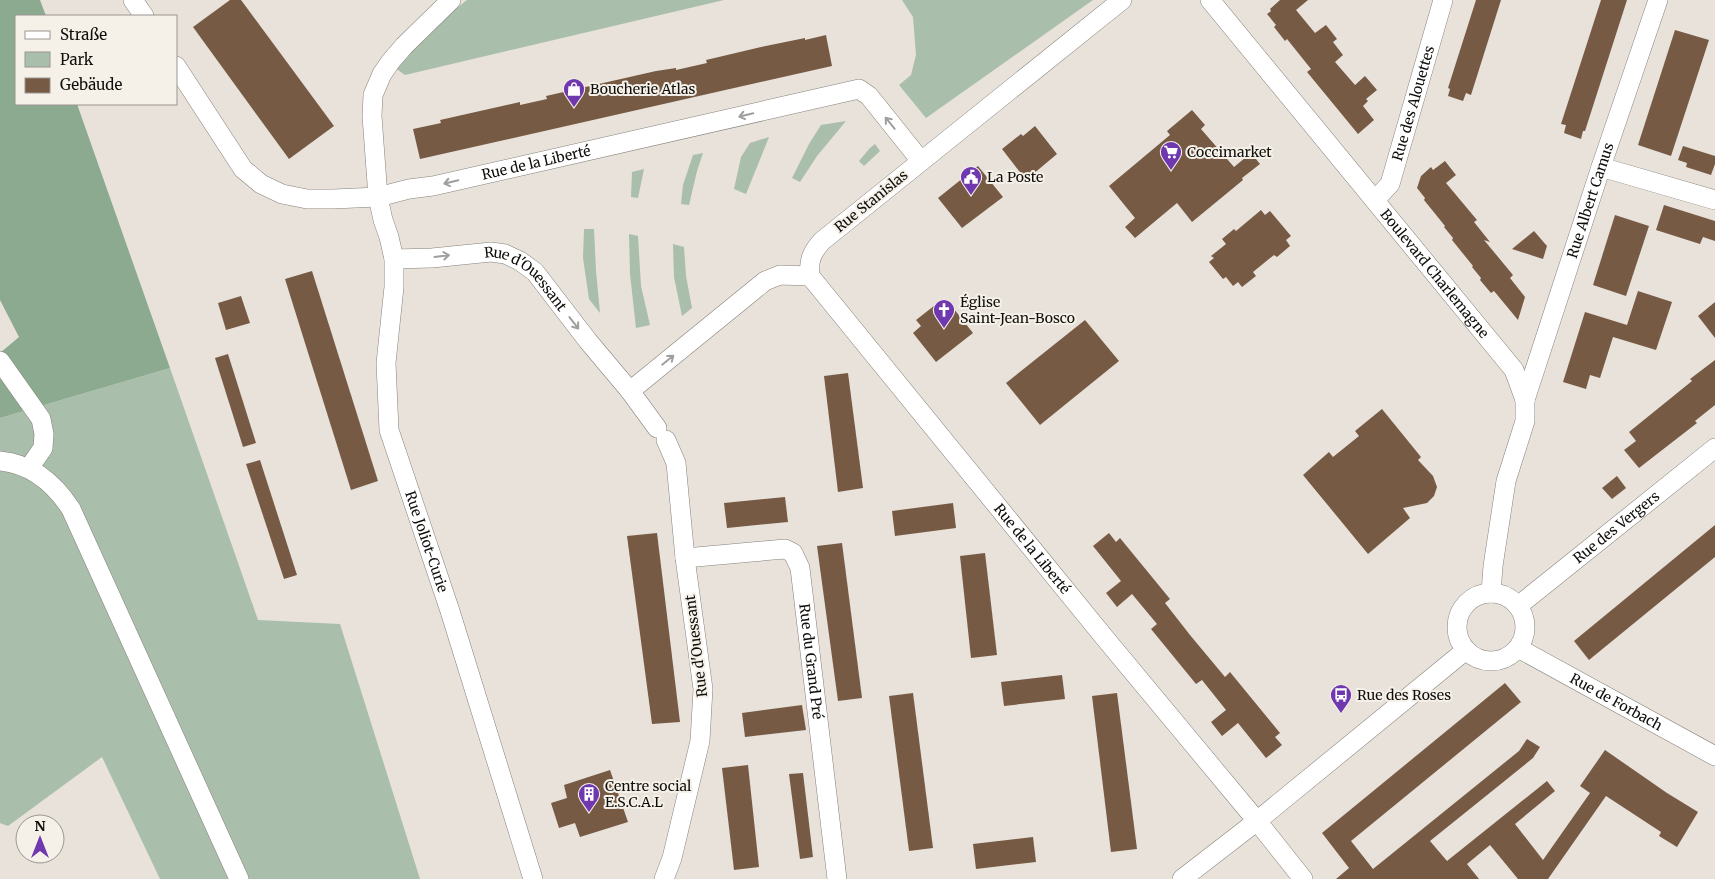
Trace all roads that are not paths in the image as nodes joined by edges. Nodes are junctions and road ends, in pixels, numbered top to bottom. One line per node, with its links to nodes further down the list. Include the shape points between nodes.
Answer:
1 (133, 0): 7 (street)
2 (451, 0): 11 (street, Rue Joliot-Curie, via 404,46 376,84 372,95 372,116)
3 (1122, 0): 9 (street, Rue Stanislas)
4 (1210, 0): 12 (street, Boulevard Charlemagne)
5 (1443, 0): 12 (street, Rue des Alouettes, via 1390,184)
6 (1658, 0): 10 (street, Rue Albert Camus)
7 (143, 15)
8 (178, 69): 11 (street, Rue de la Liberté, via 243,169 261,184 282,194 306,198)
9 (921, 161): 11 (street, Rue de la Liberté, one-way to 11, via 869,96 859,89); 15 (street, Rue Stanislas, via 822,241 810,259)
10 (1601, 167): 13 (street); 18 (street, Rue Albert Camus)
11 (378, 197): 14 (street, Rue Joliot-Curie)
12 (1374, 200): 18 (street, Boulevard Charlemagne, via 1514,370)
13 (1715, 200)
14 (394, 259): 17 (street, Rue d'Ouessant, one-way to 17, via 492,252 520,261 536,272); 30 (street, Rue Joliot-Curie, via 386,363 390,430)
15 (810, 276): 17 (street, one-way to 15, via 765,282 780,275); 28 (street, Rue de la Liberté)
16 (0, 361): 21 (street, via 41,419 43,448)
17 (630, 391): 22 (street, Rue d'Ouessant, via 662,434 676,464)
18 (1525, 400): 23 (street, Boulevard Charlemagne, via 1524,421 1506,481 1492,566)
19 (1715, 448): 24 (street, Rue des Vergers)
20 (0, 461): 21 (street)
21 (29, 468): 29 (street, via 61,493 71,509)
22 (685, 558): 31 (street, Rue d'Ouessant, via 703,689 700,740); 32 (street, Rue du Grand Pré, via 785,549 793,553 800,568)
23 (1491, 593): 24 (street, via 1506,596); 26 (street, via 1476,597 1464,607 1459,618 1459,638)
24 (1518, 606): 25 (street, via 1525,624)
25 (1518, 648): 26 (street, via 1497,660 1480,659); 27 (street, Rue de Forbach)
26 (1466, 650): 28 (street)
27 (1715, 756)
28 (1257, 821): 33 (street); 34 (street, Rue de la Liberté)
29 (239, 879)
30 (533, 879)
31 (664, 879)
32 (837, 879)
33 (1182, 879)
34 (1303, 879)

